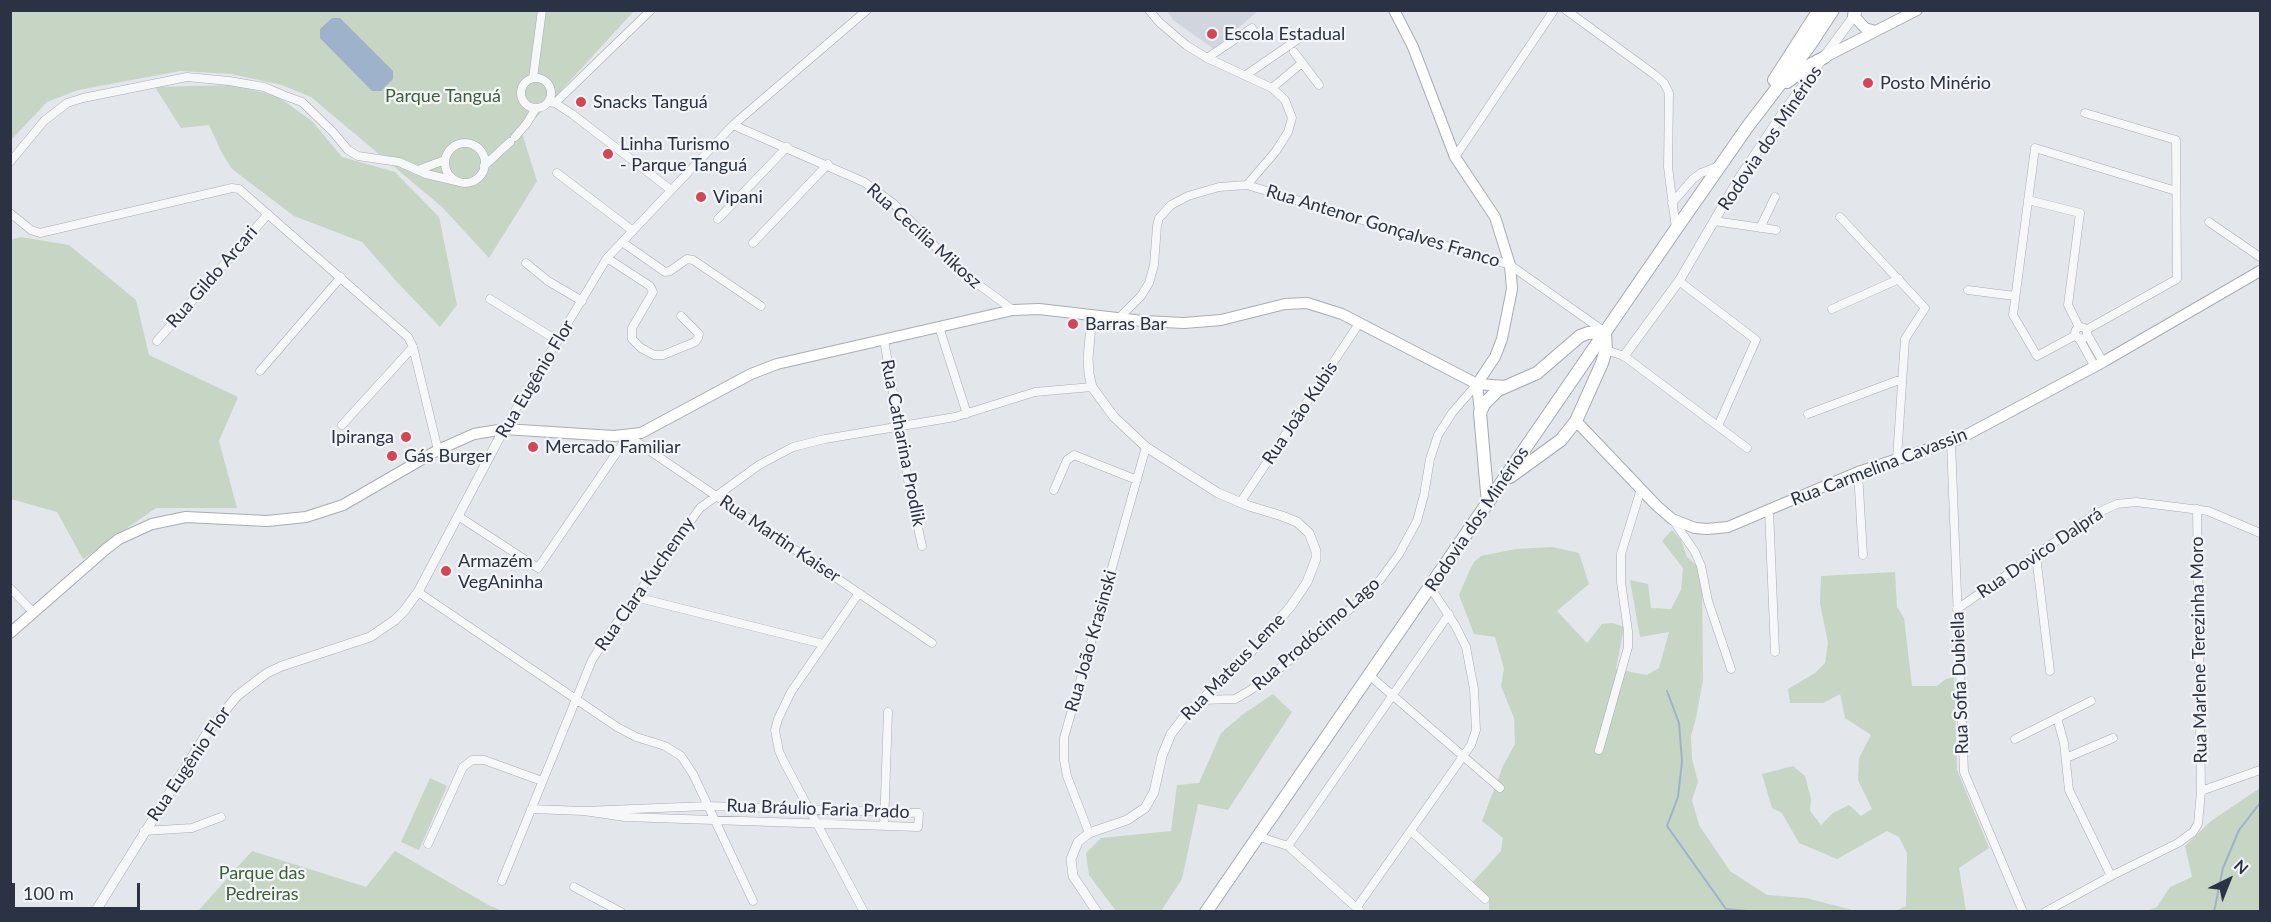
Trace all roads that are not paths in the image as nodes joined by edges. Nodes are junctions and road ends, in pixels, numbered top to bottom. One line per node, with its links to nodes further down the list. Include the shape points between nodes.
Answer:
1 (542, 10): 22 (street)
2 (651, 10): 26 (street)
3 (867, 10): 29 (street, Rua Eugênio Flor)
4 (1149, 10): 19 (street, via 1186,45)
5 (1394, 10): 32 (main road, Rua Prodócimo Lago, via 1413,47)
6 (1554, 10): 32 (street)
7 (1566, 10): 46 (street, via 1664,83 1669,93 1668,167)
8 (1819, 10): 14 (main road, Rodovia dos Minérios)
9 (1833, 10): 16 (main road, Rodovia dos Minérios)
10 (1917, 10): 13 (main road)
11 (1856, 12): 13 (main road, via 1865,28); 18 (street, Rodovia dos Minérios)
12 (1252, 28): 19 (street)
13 (1875, 30): 18 (main road)
14 (1805, 32): 16 (main road); 30 (main road, Rodovia dos Minérios)
15 (1304, 35): 21 (street)
16 (1810, 45): 18 (main road); 25 (main road, Rodovia dos Minérios)
17 (1294, 52): 20 (street)
18 (1825, 57): 25 (main road); 51 (street, Rodovia dos Minérios, via 1782,114)
19 (1207, 58): 21 (street)
20 (1302, 63): 23 (street); 24 (street)
21 (1246, 75): 24 (street)
22 (533, 78): 26 (street, via 549,84); 27 (street, via 523,85 521,94 524,102)
23 (1319, 85)
24 (1272, 87): 41 (street, via 1285,100 1292,118 1288,132)
25 (1768, 99): 30 (main road, Rodovia dos Minérios)
26 (552, 102): 27 (street); 42 (street)
27 (536, 108): 37 (street)
28 (2085, 113): 43 (street, via 2176,140)
29 (732, 124): 31 (street, Rua Cecília Mikosz); 42 (street, Rua Eugênio Flor)
30 (1748, 126): 36 (main road, Rodovia dos Minérios)
31 (787, 147): 35 (street, Rua Cecília Mikosz); 50 (street)
32 (1455, 158): 62 (main road, Rua Prodócimo Lago, via 1495,217)
33 (445, 160): 37 (street, via 457,145 471,144 482,153); 38 (street); 40 (street, via 447,172)
34 (10, 162): 38 (street, via 44,121 67,103 187,77 264,87 302,102 358,156 399,162)
35 (828, 164): 58 (street); 73 (street, Rua Cecília Mikosz, via 886,197 957,268)
36 (1721, 165): 46 (street, via 1693,179); 54 (main road, Rodovia dos Minérios)
37 (484, 166): 40 (street, via 471,182)
38 (418, 170): 40 (street)
39 (557, 173): 56 (street)
40 (456, 181)
41 (1247, 185): 62 (street, Rua Antenor Gonçalves Franco); 76 (street, via 1219,187 1171,205 1157,226 1149,283)
42 (671, 190): 56 (street, Rua Eugênio Flor)
43 (2176, 191): 45 (street, via 2035,148); 80 (street, via 2177,279)
44 (1775, 197): 53 (street)
45 (2028, 200): 68 (street); 80 (street, via 2080,213 2068,305)
46 (1672, 203): 54 (street)
47 (10, 213): 48 (street, via 31,230 44,233 235,188)
48 (268, 214): 64 (street); 82 (street, Rua Gildo Arcari)
49 (1840, 217): 65 (street)
50 (718, 219)
51 (1714, 221): 53 (street); 66 (street, Rodovia dos Minérios)
52 (2209, 222): 59 (street)
53 (1760, 228): 55 (street)
54 (1676, 229): 79 (main road, Rodovia dos Minérios)
55 (1776, 230)
56 (633, 231): 57 (street, Rua Eugênio Flor)
57 (622, 242): 60 (street, Rua Eugênio Flor); 71 (street, via 665,272 687,259 693,260)
58 (753, 243)
59 (2260, 257)
60 (607, 258): 70 (street, Rua Eugênio Flor); 75 (street, via 650,286 653,292 632,328 632,339 641,348 663,355 694,342 699,334)
61 (526, 263): 70 (street)
62 (1510, 265): 79 (street, Rua Antenor Gonçalves Franco); 90 (main road, Rua Prodócimo Lago, via 1512,289 1502,339)
63 (2260, 270): 87 (main road, Rua Carmelina Cavassin)
64 (341, 277): 84 (street, via 405,334); 88 (street)
65 (1899, 279): 72 (street); 89 (street, via 1925,308 1905,339)
66 (1679, 281): 86 (street, Rodovia dos Minérios); 99 (street, via 1756,340)
67 (1968, 290): 68 (street)
68 (2015, 296): 80 (street, via 2014,317 2037,356)
69 (490, 299): 83 (street)
70 (582, 301): 83 (street, Rua Eugênio Flor)
71 (761, 306)
72 (1832, 309)
73 (1013, 310): 74 (main road); 78 (main road)
74 (1092, 315): 76 (main road); 92 (street, Rua Mateus Leme, via 1088,358)
75 (681, 316)
76 (1119, 318): 77 (main road, via 1204,322 1295,302 1319,305)
77 (1360, 322): 90 (main road); 113 (street, Rua João Kubis)
78 (939, 327): 81 (main road); 94 (street)
79 (1605, 332): 85 (main road); 91 (main road, via 1580,336 1537,373); 109 (main road, Rodovia dos Minérios)
80 (2081, 333): 87 (street)
81 (884, 340): 98 (street, Rua Catharina Prodlik); 101 (main road, via 763,369 654,428)
82 (157, 341)
83 (558, 341): 100 (street, Rua Eugênio Flor)
84 (413, 347): 97 (street); 105 (street)
85 (1606, 350): 86 (street); 96 (main road)
86 (1624, 356): 99 (street)
87 (2099, 365): 102 (main road, Rua Carmelina Cavassin)
88 (260, 371)
89 (1902, 379): 95 (street); 106 (street)
90 (1477, 384): 91 (main road); 93 (main road); 140 (street, Rua Prodócimo Lago, via 1438,435 1417,521 1380,580 1249,691 1228,700)
91 (1507, 386): 93 (main road, via 1491,396)
92 (1092, 387): 94 (street, Rua Clara Kuchenny, via 1035,392); 103 (street, Rua Mateus Leme, via 1114,417)
93 (1480, 413): 114 (main road)
94 (967, 414): 98 (street, Rua Clara Kuchenny)
95 (1808, 414)
96 (1576, 421): 109 (main road, via 1551,447); 110 (main road, Rua Carmelina Cavassin)
97 (342, 425)
98 (898, 426): 112 (street, Rua Clara Kuchenny, via 793,447); 120 (street, Rua Catharina Prodlik)
99 (1718, 426): 104 (street)
100 (504, 429): 101 (main road); 105 (main road, via 468,436); 117 (street, Rua Eugênio Flor)
101 (628, 436): 112 (street, Rua Martin Kaiser); 117 (street, via 538,568)
102 (1951, 442): 106 (main road, Rua Carmelina Cavassin); 128 (street, Rua Sofia Dubiella)
103 (1146, 447): 108 (street, Rua João Krasinski); 113 (street, Rua Mateus Leme)
104 (1747, 448)
105 (438, 450): 129 (main road, via 343,505 306,517 267,521 186,517 152,524 119,539)
106 (1897, 458): 107 (main road, Rua Carmelina Cavassin)
107 (1858, 472): 116 (main road, Rua Carmelina Cavassin); 121 (street)
108 (1137, 480): 111 (street, via 1074,455 1067,460); 164 (street, Rua João Krasinski, via 1064,738 1066,776)
109 (1501, 483): 114 (main road, Rodovia dos Minérios)
110 (1641, 489): 118 (main road, Rua Carmelina Cavassin); 146 (street, via 1621,554 1628,647)
111 (1054, 490)
112 (716, 496): 126 (street, Rua Martin Kaiser); 127 (street, Rua Clara Kuchenny, via 694,514)
113 (1240, 503): 140 (street, Rua Mateus Leme, via 1297,522 1312,537 1316,559 1291,606)
114 (1488, 504): 123 (main road, Rodovia dos Minérios)
115 (2197, 509): 119 (street, Rua Dovico Dalprá); 122 (street, Rua Dovico Dalprá, via 2136,502 2117,504 2097,513); 152 (street, Rua Marlene Terezinha Moro)
116 (1769, 510): 118 (main road, Rua Carmelina Cavassin, via 1718,529 1695,528); 134 (street)
117 (458, 516): 125 (street, Rua Eugênio Flor)
118 (1672, 519): 135 (street, via 1701,566 1708,601)
119 (2260, 533)
120 (922, 546)
121 (1863, 555)
122 (2036, 556): 128 (street, Rua Dovico Dalprá); 136 (street)
123 (1430, 587): 130 (street); 137 (main road, Rodovia dos Minérios)
124 (10, 588): 129 (street)
125 (418, 592): 139 (street); 162 (street, Rua Eugênio Flor, via 395,620 370,637 282,666 237,696 207,733)
126 (859, 593): 132 (street, Rua Martin Kaiser); 133 (street)
127 (635, 597): 133 (street); 139 (street, Rua Clara Kuchenny, via 592,660)
128 (1957, 609): 179 (street, Rua Sofia Dubiella, via 1964,772)
129 (34, 613): 131 (main road)
130 (1449, 614): 138 (street, Rodovia dos Minérios); 147 (street, via 1466,647 1474,689 1476,730)
131 (12, 630)
132 (932, 643)
133 (823, 644): 155 (street, via 784,704 775,730 779,751)
134 (1775, 652)
135 (1731, 669)
136 (2050, 671)
137 (1369, 675): 138 (street); 165 (main road, Rodovia dos Minérios)
138 (1392, 695): 147 (street); 167 (street, Rodovia dos Minérios)
139 (575, 699): 150 (street, Rua Clara Kuchenny); 153 (street, via 626,733 673,750 688,764)
140 (1201, 700): 164 (street, Rua Mateus Leme, via 1171,734 1154,792 1145,808 1127,820)
141 (2091, 701): 143 (street)
142 (888, 712): 157 (street)
143 (2057, 718): 145 (street); 148 (street)
144 (2113, 738): 148 (street)
145 (2015, 739)
146 (1599, 750)
147 (1463, 756): 151 (street); 163 (street)
148 (2066, 758): 168 (street, via 2069,790)
149 (2260, 770): 152 (street)
150 (542, 781): 154 (street, Rua Clara Kuchenny); 166 (street, via 484,760 472,760 463,767)
151 (1500, 788)
152 (2201, 791): 168 (street, Rua Marlene Terezinha Moro, via 2201,813 2193,832)
153 (708, 806): 155 (street, Rua Bráulio Faria Prado); 156 (street, Rua Bráulio Faria Prado); 159 (street)
154 (531, 809): 156 (street, Rua Bráulio Faria Prado); 169 (street, Rua Clara Kuchenny)
155 (809, 809): 157 (street, Rua Bráulio Faria Prado); 160 (street)
156 (584, 811): 159 (street, Rua Bráulio Faria Prado, via 625,817)
157 (885, 812): 161 (street); 161 (street, Rua Bráulio Faria Prado, via 919,813 918,827)
158 (221, 817): 162 (street, via 192,828)
159 (715, 820): 160 (street, Rua Bráulio Faria Prado); 172 (street)
160 (817, 823): 161 (street, Rua Bráulio Faria Prado); 176 (street)
161 (884, 826)
162 (144, 831): 174 (street, Rua Eugênio Flor)
163 (1411, 831): 171 (street); 173 (street)
164 (1089, 834): 177 (street, via 1078,842 1071,868)
165 (1257, 836): 167 (street); 178 (main road, Rodovia dos Minérios)
166 (428, 844)
167 (1288, 846): 173 (street)
168 (2111, 876): 180 (street)
169 (502, 881)
170 (574, 887): 175 (street)
171 (1485, 898)
172 (753, 901)
173 (1359, 909)
174 (95, 912)
175 (621, 912)
176 (864, 912)
177 (1097, 912)
178 (1206, 912)
179 (2023, 912)
180 (2045, 912)

